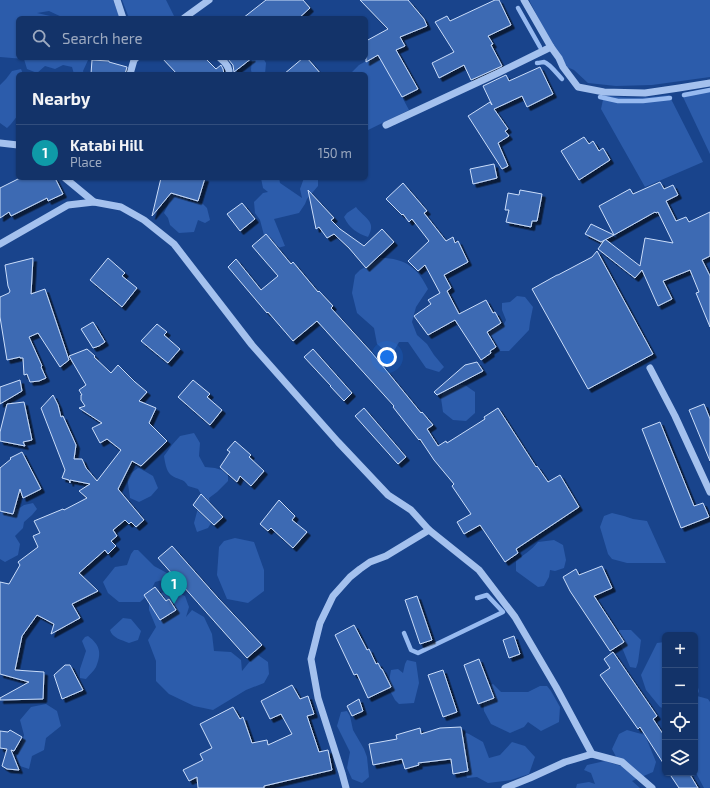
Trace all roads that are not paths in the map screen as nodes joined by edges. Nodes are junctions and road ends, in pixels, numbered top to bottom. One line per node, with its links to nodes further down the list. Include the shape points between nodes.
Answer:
1 (117, 0): 4 (street)
2 (209, 0): 5 (street)
3 (524, 0): 6 (street)
4 (122, 16)
5 (187, 16)
6 (551, 47): 11 (street, via 578,87 604,92 645,93); 12 (street)
7 (134, 60): 9 (street)
8 (222, 60): 10 (street)
9 (131, 72)
10 (229, 72)
11 (710, 83)
12 (386, 125)
13 (0, 143): 14 (street)
14 (16, 145)
15 (67, 180): 16 (street)
16 (94, 202): 17 (street, via 68,206); 20 (street, via 121,207 144,220 174,244 252,345 338,442 388,495 411,510)
17 (0, 244)
18 (650, 368): 19 (street)
19 (710, 492)
20 (429, 530): 21 (street, via 479,570 512,612); 22 (street, via 386,556 370,562 350,577 333,596 320,624 312,659 318,698)
21 (592, 754): 23 (street, via 565,762); 24 (street, via 622,762)
22 (346, 788)
23 (505, 788)
24 (652, 788)

